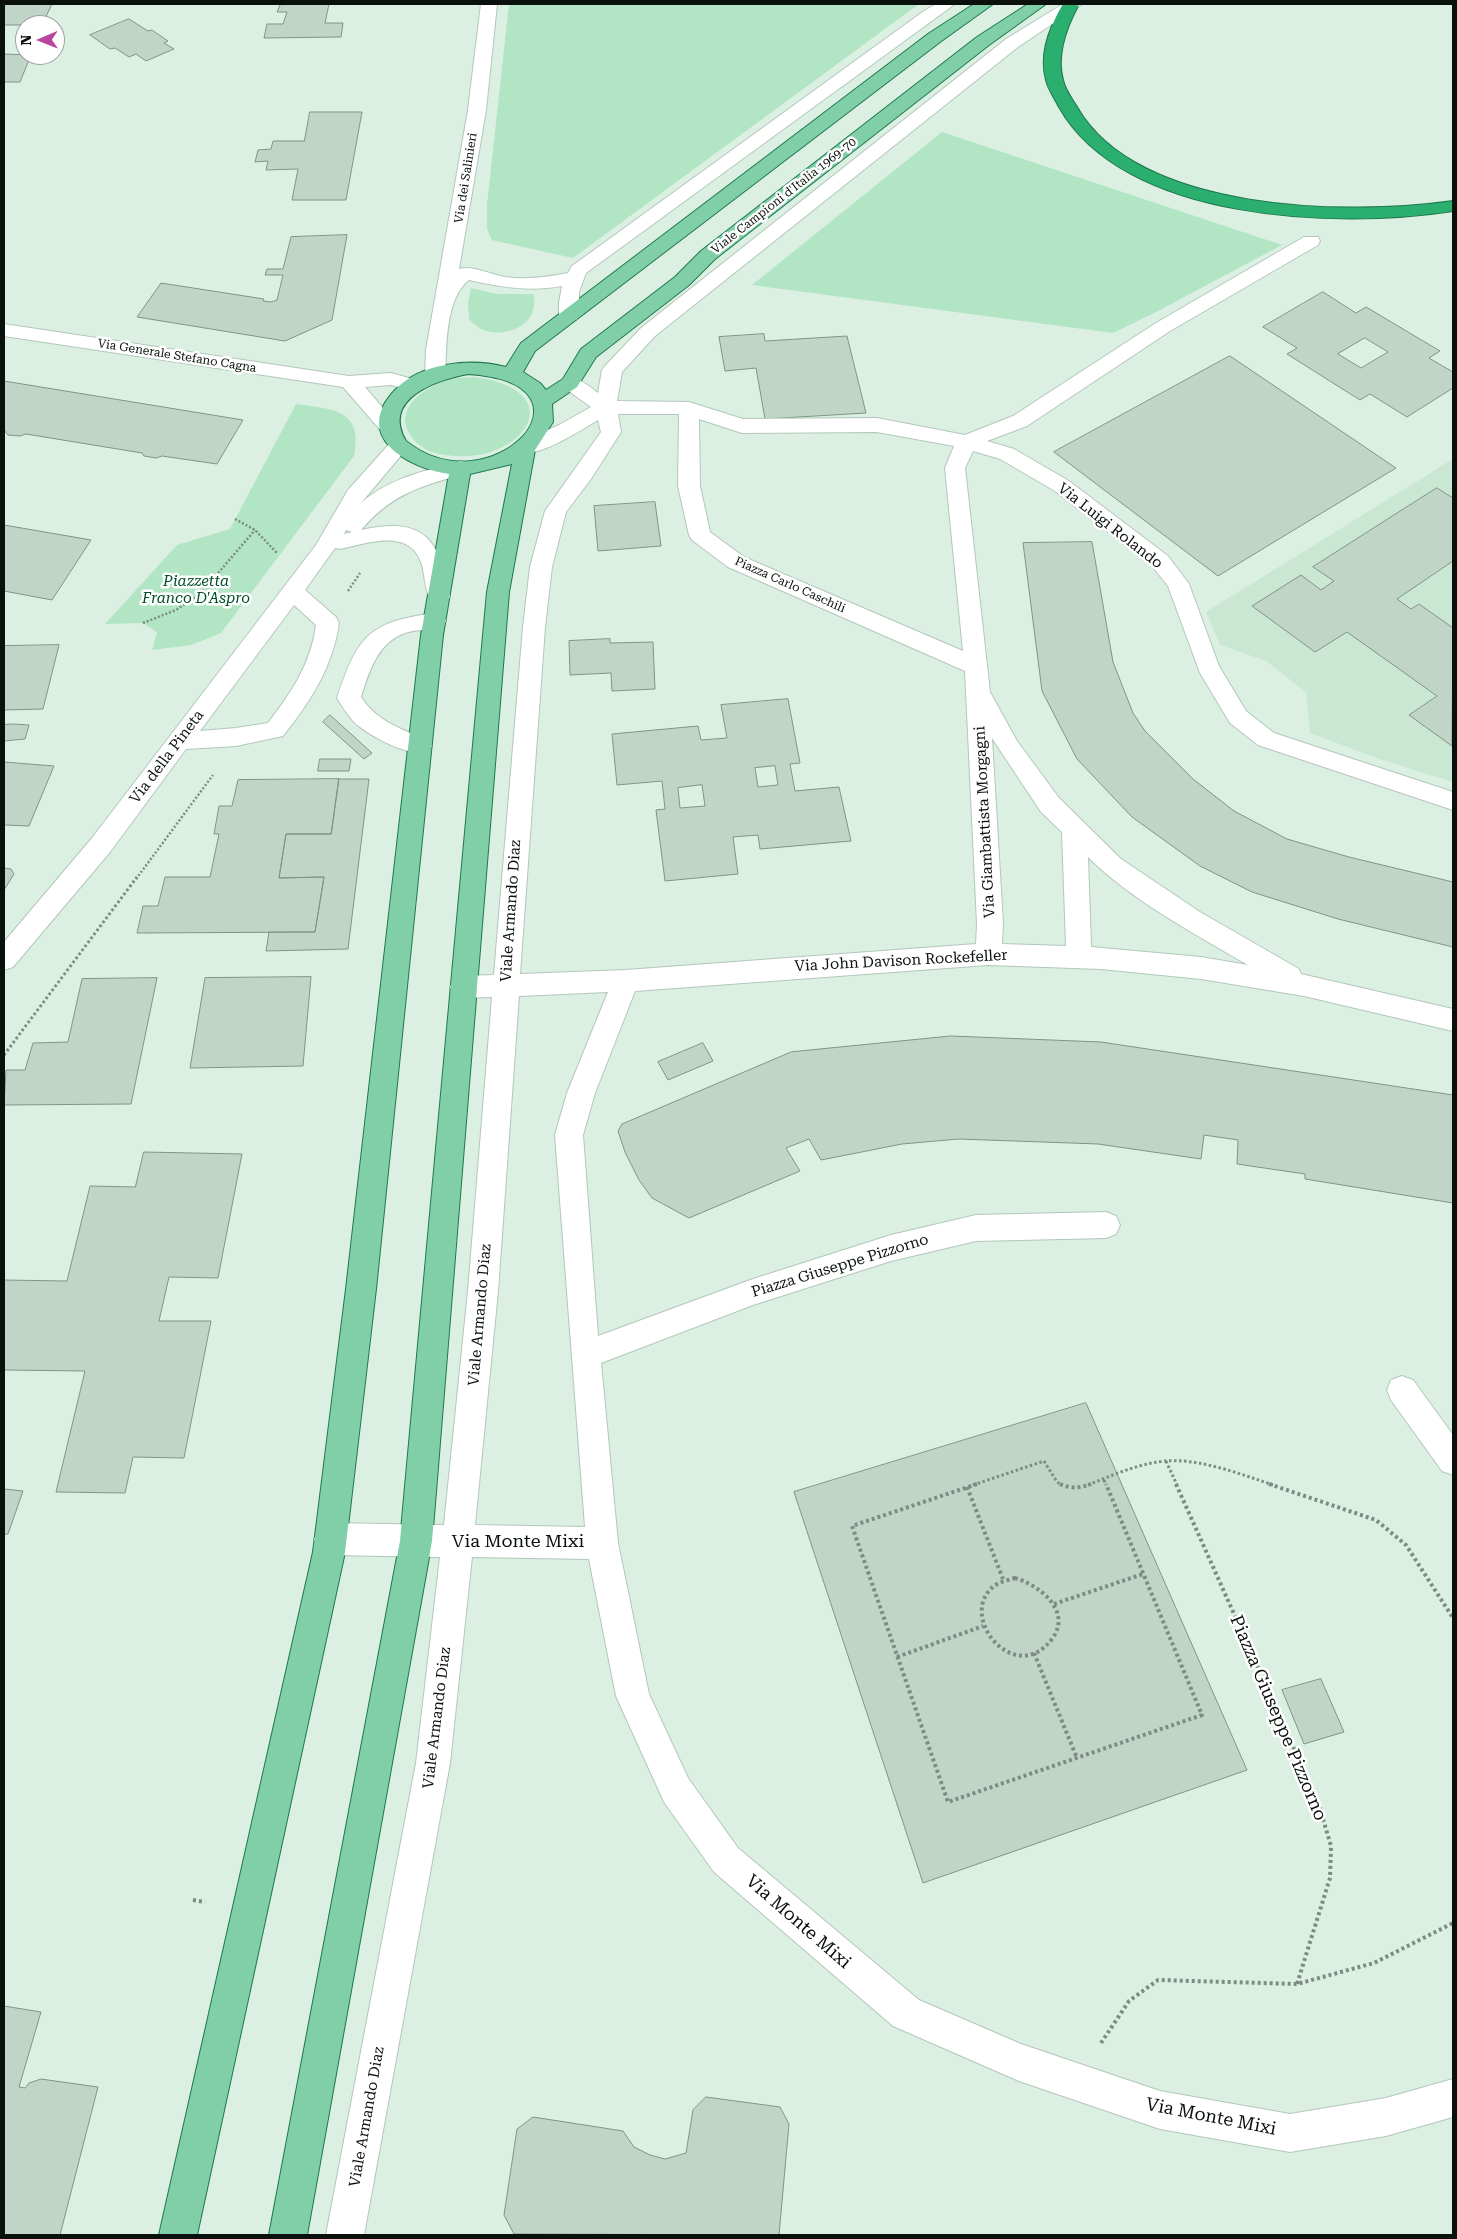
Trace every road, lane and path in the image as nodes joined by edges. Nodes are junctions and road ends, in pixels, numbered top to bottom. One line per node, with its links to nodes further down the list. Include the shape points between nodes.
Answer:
1 (489, 4): 9 (street, Via dei Salinieri, via 477,110)
2 (947, 4): 8 (street, via 579,270)
3 (985, 4): 10 (main road, via 934,38)
4 (1038, 4): 15 (main road, Viale Campioni d'Italia 1969-70, via 983,42 708,255 682,281 588,354)
5 (1071, 5): 6 (highway, via 1054,44 1054,80 1071,114 1099,144 1147,176 1192,191 1281,210 1400,212); 18 (street, via 1005,49 648,332 612,370)
6 (1453, 206)
7 (1311, 241): 21 (street, via 1163,327 1020,421)
8 (574, 278): 9 (street, via 546,283 506,283 466,273 455,281); 10 (street, via 567,301)
9 (445, 300): 12 (street, Via dei Salinieri)
10 (569, 316): 13 (main road, via 528,347)
11 (4, 330): 14 (street, Via Generale Stefano Cagna)
12 (435, 375): 13 (main road, via 468,368 490,369); 16 (main road)
13 (511, 375): 17 (main road, via 533,388)
14 (349, 382): 16 (street, Via Generale Stefano Cagna, via 391,379); 20 (street)
15 (570, 383): 17 (main road, Viale Campioni d'Italia 1969-70); 18 (street)
16 (412, 385): 20 (main road, via 392,409)
17 (542, 402): 22 (main road, via 545,417 539,433)
18 (606, 407): 19 (street, Via Luigi Rolando); 22 (street); 43 (street, Viale Armando Diaz, via 611,432 556,511 541,567)
19 (689, 408): 21 (street, Via Luigi Rolando, via 742,426 878,425); 32 (street, Piazza Carlo Caschili, via 690,486 700,535 736,562)
20 (395, 437): 23 (main road, via 420,460); 26 (street, Via della Pineta, via 355,495)
21 (966, 442): 32 (street, Via Giambattista Morgagni, via 955,468); 35 (street, Via Luigi Rolando, via 1007,454 1054,482 1160,561 1178,584 1208,667 1238,717 1266,739)
22 (525, 448): 23 (main road, via 504,460); 44 (main road, via 498,592)
23 (461, 468): 26 (street, Via della Pineta, via 386,493 367,507); 29 (main road)
24 (235, 519): 25 (path)
25 (255, 530): 27 (path); 31 (path, via 201,593 176,610)
26 (332, 545): 28 (street, Via della Pineta); 29 (street, via 378,534 402,533 415,539 427,551)
27 (280, 555)
28 (291, 590): 33 (street, Via della Pineta); 33 (street, via 328,623 326,644 310,680 293,706 275,730 236,737)
29 (439, 597): 30 (main road)
30 (435, 621): 34 (main road); 34 (street, via 396,628 378,640 362,659 349,698 358,714 379,728)
31 (144, 623)
32 (976, 678): 36 (street, Via Giambattista Morgagni, via 1009,747 1050,805); 38 (street, Via Giambattista Morgagni, via 990,924)
33 (178, 741): 40 (street, Via della Pineta, via 101,845)
34 (420, 746): 54 (main road, via 361,1289)
35 (1453, 801)
36 (1074, 828): 39 (street); 42 (street, Via Giambattista Morgagni, via 1112,866 1191,919)
37 (150, 861): 46 (path)
38 (988, 954): 39 (street, Via John Davison Rockefeller); 41 (street, Via John Davison Rockefeller)
39 (1079, 957): 42 (street, Via John Davison Rockefeller, via 1202,968)
40 (4, 960)
41 (626, 981): 43 (street, Via John Davison Rockefeller); 48 (street, via 581,1093 569,1134)
42 (1304, 985): 45 (street, Via John Davison Rockefeller)
43 (505, 986): 44 (street, Via John Davison Rockefeller); 56 (street, Viale Armando Diaz, via 483,1291)
44 (463, 987): 55 (main road)
45 (1453, 1020)
46 (4, 1055)
47 (1106, 1224): 48 (street, Piazza Giuseppe Pizzorno, via 976,1228 891,1248 753,1292)
48 (584, 1355): 57 (street)
49 (1402, 1390): 50 (street)
50 (1453, 1460)
51 (1166, 1461): 52 (path, via 1129,1468); 61 (path, via 1220,1467 1376,1520 1406,1545); 67 (path, Piazza Giuseppe Pizzorno, via 1318,1802 1331,1846 1330,1878)
52 (1104, 1480): 53 (path, via 1083,1488 1068,1488 1057,1482 1044,1460); 58 (path)
53 (967, 1487): 59 (path); 64 (path, via 852,1526)
54 (330, 1539): 55 (street, Via Monte Mixi); 70 (main road)
55 (416, 1541): 56 (street, Via Monte Mixi); 71 (main road)
56 (458, 1542): 57 (street, Via Monte Mixi); 72 (street, Viale Armando Diaz, via 433,1764)
57 (602, 1543): 68 (street, Via Monte Mixi, via 633,1696 676,1790 726,1860 906,2013 1019,2062)
58 (1143, 1574): 60 (path); 65 (path, via 1202,1715)
59 (1003, 1579): 60 (path, via 1027,1580 1048,1593); 62 (path, via 985,1594 981,1618)
60 (1054, 1604): 63 (path, via 1056,1630 1050,1642)
61 (1453, 1618)
62 (984, 1626): 63 (path, via 993,1643 1004,1651 1016,1655); 64 (path)
63 (1034, 1653): 65 (path)
64 (897, 1657): 65 (path, via 948,1802)
65 (1077, 1758)
66 (1453, 1923): 67 (path, via 1374,1963)
67 (1297, 1984): 68 (path, via 1158,1980 1129,2001)
68 (1076, 2081): 69 (street, Via Monte Mixi, via 1160,2110 1290,2133 1386,2117)
69 (1453, 2098)
70 (178, 2235)
71 (288, 2235)
72 (345, 2235)

